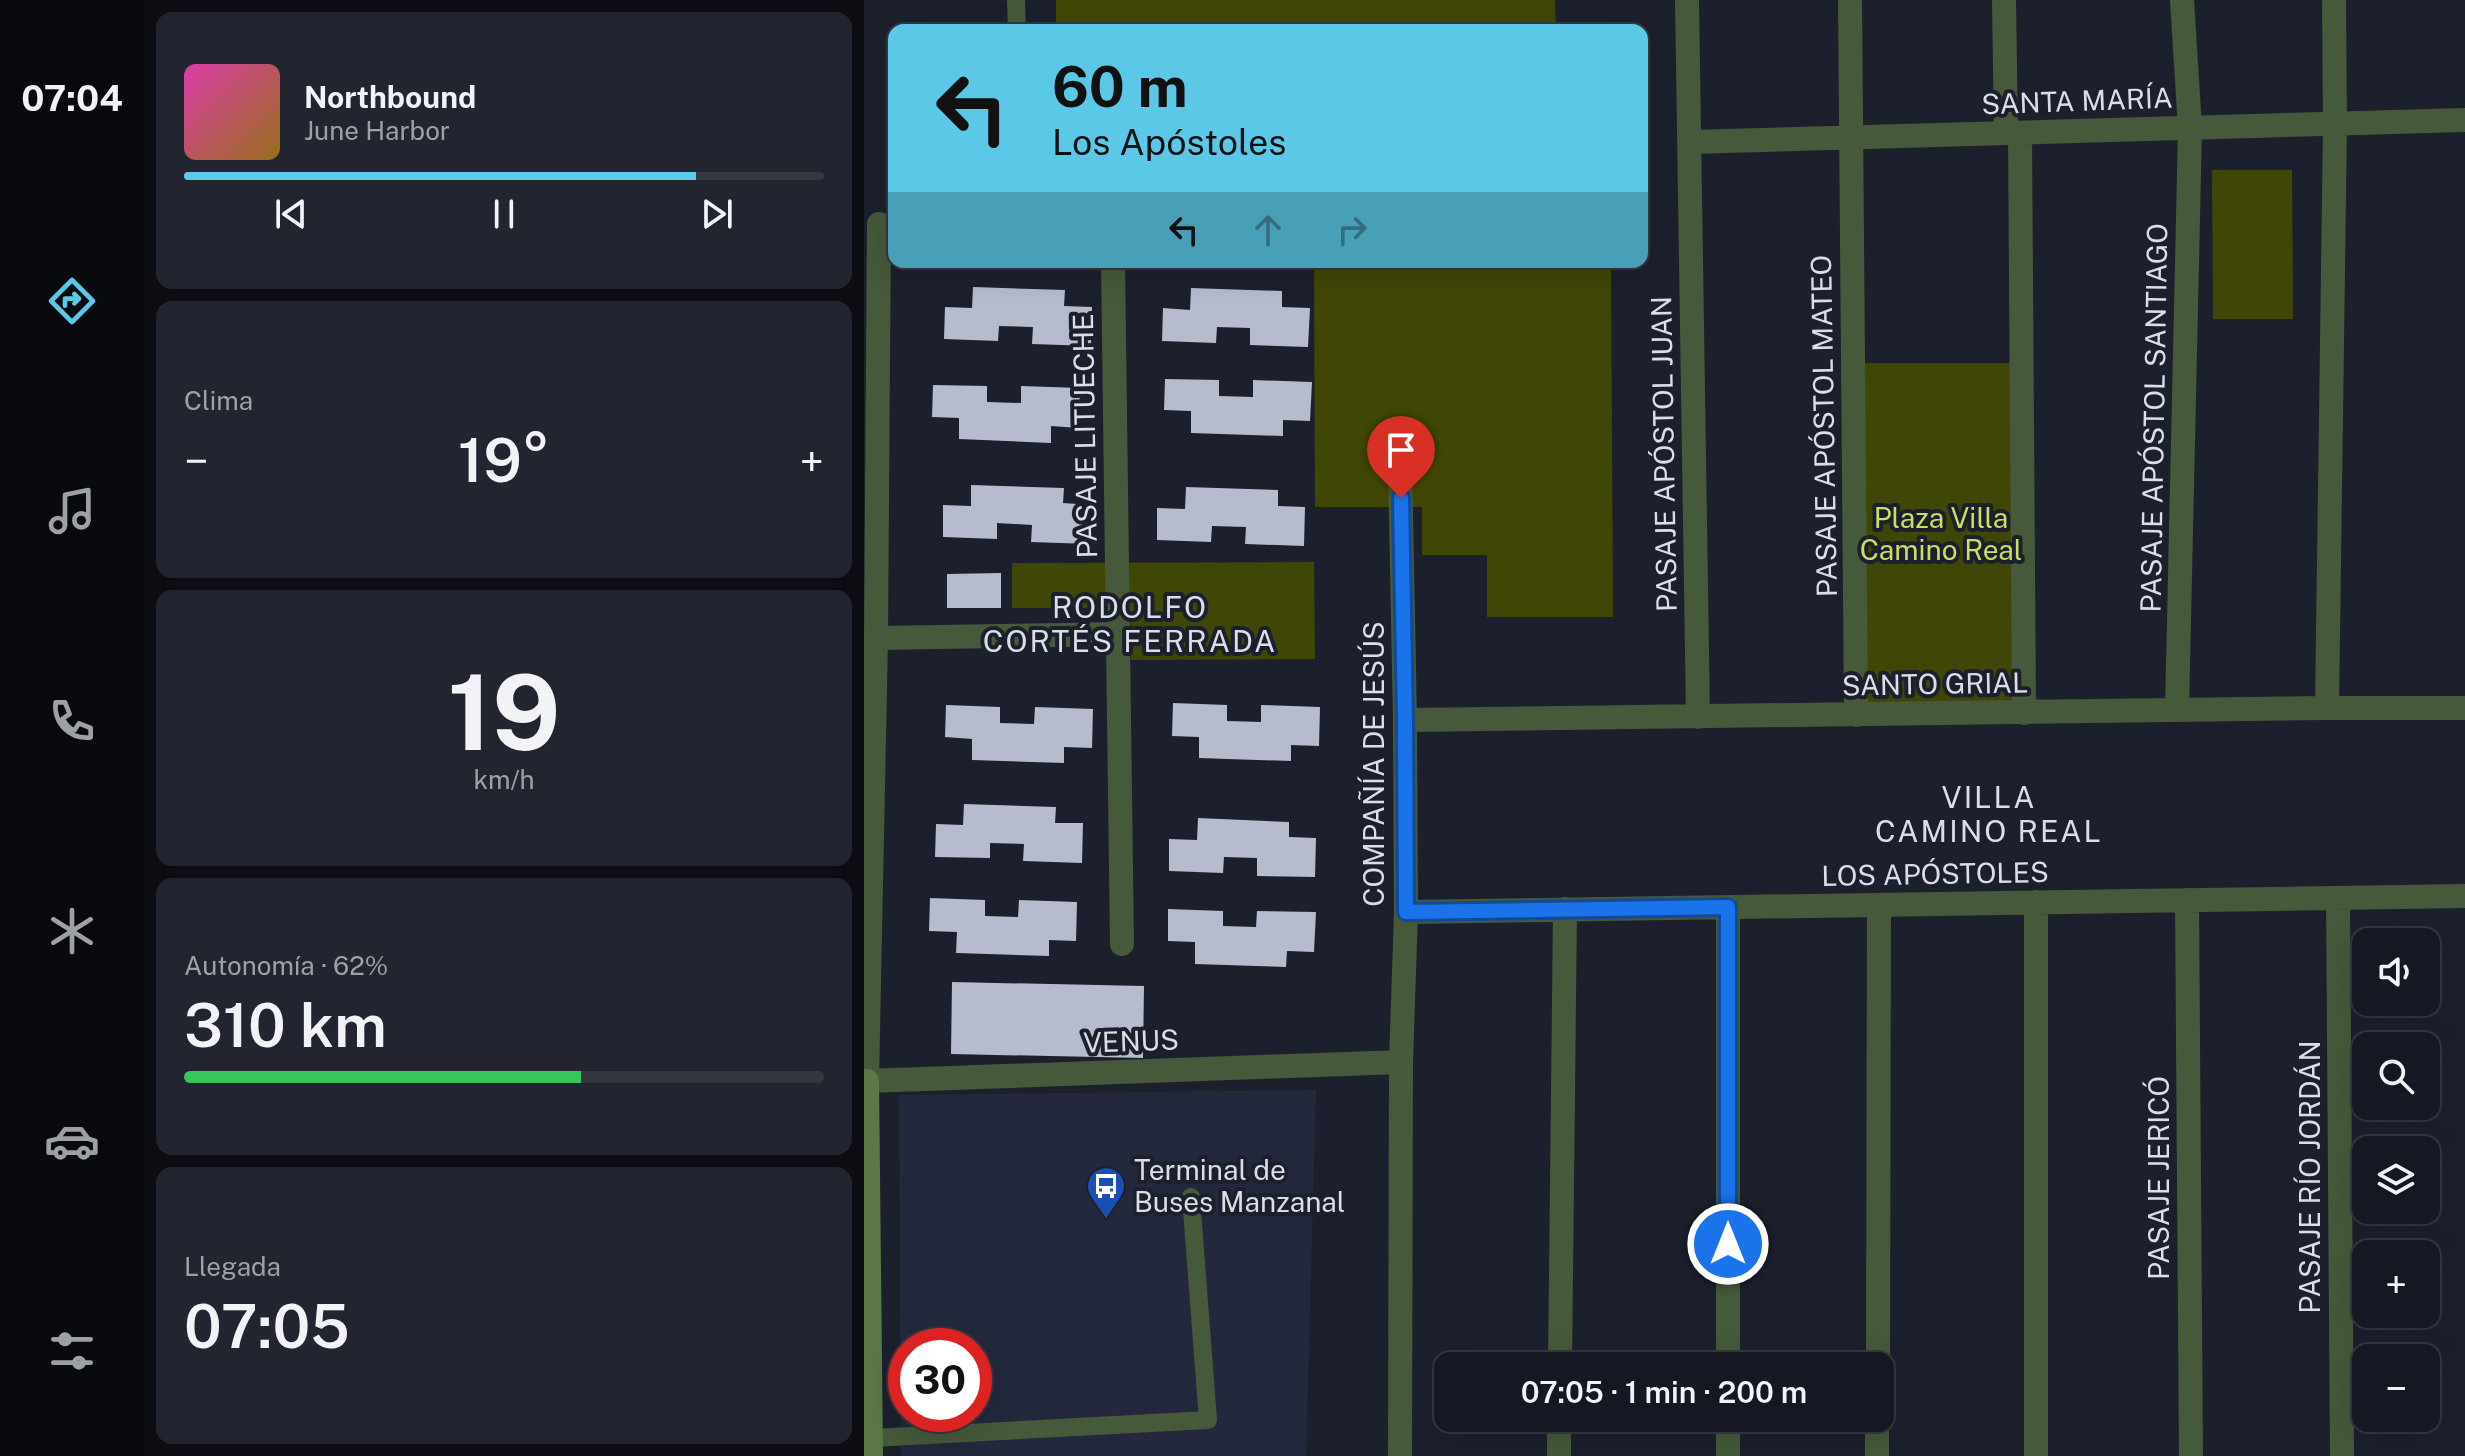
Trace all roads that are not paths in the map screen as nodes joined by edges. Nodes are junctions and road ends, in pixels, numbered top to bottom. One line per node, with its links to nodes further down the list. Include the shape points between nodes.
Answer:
1 (1016, 0): 7 (lane)
2 (1687, 0): 13 (street, PASAJE APÓSTOL JUAN)
3 (1850, 0): 12 (street, PASAJE APÓSTOL MATEO)
4 (2004, 0): 11 (street)
5 (2182, 0): 10 (street, PASAJE APÓSTOL SANTIAGO)
6 (2334, 0): 9 (street)
7 (1017, 24)
8 (2465, 120): 9 (street, SANTA MARÍA)
9 (2335, 124): 10 (street, SANTA MARÍA); 19 (street)
10 (2190, 128): 11 (street, SANTA MARÍA); 21 (street, PASAJE APÓSTOL SANTIAGO)
11 (2013, 133): 12 (street, SANTA MARÍA); 22 (street)
12 (1851, 137): 13 (street, SANTA MARÍA); 23 (street, PASAJE APÓSTOL MATEO)
13 (1690, 142): 24 (street, PASAJE APÓSTOL JUAN)
14 (887, 220): 18 (street)
15 (1113, 268): 17 (street, PASAJE LITUECHE)
16 (1400, 466): 25 (street, COMPAÑÍA DE JESÚS)
17 (1118, 634): 18 (street); 34 (street, PASAJE LITUECHE)
18 (876, 638): 36 (street)
19 (2327, 708): 20 (street, SANTO GRIAL); 21 (street, SANTO GRIAL)
20 (2465, 708)
21 (2177, 710): 22 (street, SANTO GRIAL)
22 (2024, 713): 23 (street, SANTO GRIAL)
23 (1856, 715): 24 (street, SANTO GRIAL)
24 (1698, 717): 25 (street, SANTO GRIAL)
25 (1405, 720): 33 (street, COMPAÑÍA DE JESÚS)
26 (2465, 896): 27 (street, LOS APÓSTOLES)
27 (2338, 898): 28 (street, LOS APÓSTOLES); 51 (street, PASAJE RÍO JORDÁN)
28 (2187, 900): 29 (street, LOS APÓSTOLES); 50 (street, PASAJE JERICÓ)
29 (2036, 902): 30 (street, LOS APÓSTOLES); 49 (street)
30 (1879, 905): 31 (street, LOS APÓSTOLES); 40 (street)
31 (1728, 907): 32 (street, LOS APÓSTOLES); 39 (street)
32 (1565, 909): 33 (street, LOS APÓSTOLES); 38 (street)
33 (1406, 912): 35 (street, COMPAÑÍA DE JESÚS)
34 (1122, 944)
35 (1401, 1062): 36 (street, VENUS); 45 (street, COMPAÑÍA DE JESÚS)
36 (866, 1081): 44 (street)
37 (1191, 1197): 44 (lane, via 1208,1420)
38 (1560, 1352)
39 (1728, 1352)
40 (1878, 1352)
41 (1559, 1432): 46 (street)
42 (1728, 1432): 47 (street)
43 (1877, 1432): 48 (street)
44 (872, 1447)
45 (1400, 1456)
46 (1559, 1456)
47 (1728, 1456)
48 (1877, 1456)
49 (2036, 1456)
50 (2191, 1456)
51 (2342, 1456)

